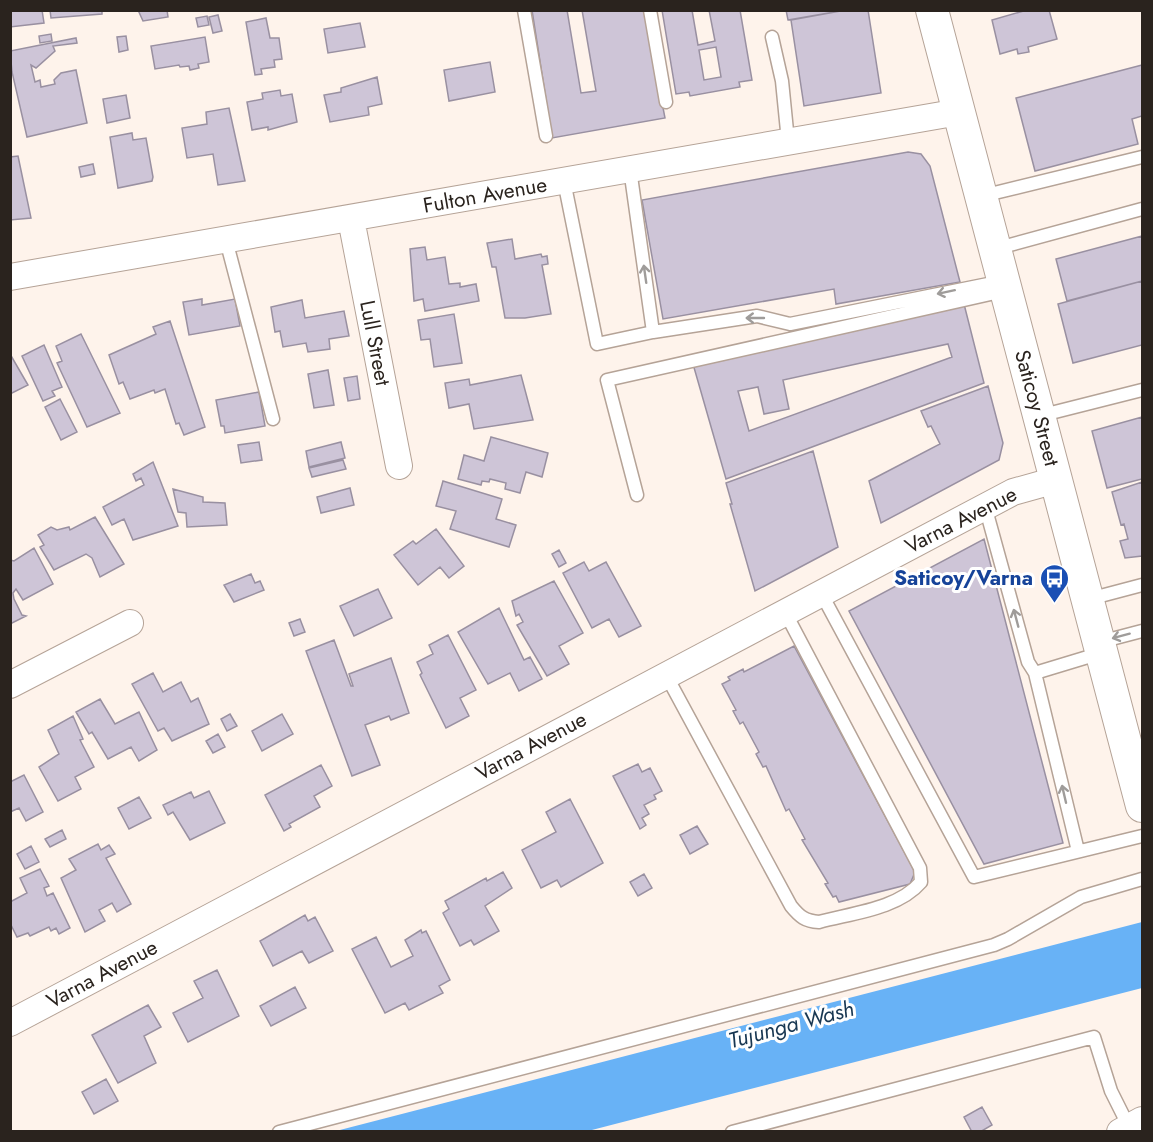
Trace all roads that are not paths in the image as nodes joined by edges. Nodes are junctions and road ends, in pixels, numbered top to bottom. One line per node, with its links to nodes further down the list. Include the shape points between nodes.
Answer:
1 (524, 10): 7 (lane)
2 (650, 10): 5 (lane)
3 (932, 10): 6 (street, Saticoy Street)
4 (772, 37): 8 (lane, via 782,81)
5 (666, 102)
6 (959, 112): 8 (street, Fulton Avenue); 12 (street, Saticoy Street)
7 (546, 136)
8 (788, 141): 10 (street, Fulton Avenue)
9 (1143, 157): 12 (lane)
10 (630, 169): 11 (street, Fulton Avenue); 19 (lane, one-way to 10)
11 (564, 181): 14 (street, Fulton Avenue); 19 (lane, via 597,344)
12 (980, 196): 16 (street, Saticoy Street)
13 (1143, 209): 16 (lane)
14 (351, 219): 15 (street, Fulton Avenue); 23 (street, Lull Street)
15 (226, 240): 17 (street, Fulton Avenue); 22 (lane)
16 (994, 250): 18 (street, Saticoy Street)
17 (10, 277)
18 (1004, 286): 19 (lane, one-way to 19, via 790,324 757,316); 21 (street, Saticoy Street); 25 (lane, via 607,380)
19 (653, 332)
20 (1143, 390): 21 (lane)
21 (1038, 417): 24 (street, Saticoy Street)
22 (273, 419)
23 (399, 466)
24 (1056, 480): 26 (street, Varna Avenue, via 1013,492); 29 (street, Saticoy Street)
25 (637, 495)
26 (985, 506): 28 (street, Varna Avenue); 34 (lane, one-way to 26, via 1028,662)
27 (1143, 585): 29 (lane)
28 (821, 593): 30 (street, Varna Avenue); 40 (lane, via 974,877)
29 (1088, 599): 33 (street, Saticoy Street)
30 (785, 612): 35 (street, Varna Avenue); 35 (lane, via 920,868 921,882 897,901 819,922 799,916)
31 (130, 623): 36 (street)
32 (1143, 631): 33 (lane, one-way to 33)
33 (1100, 648): 34 (lane); 37 (street, Saticoy Street)
34 (1035, 673): 40 (lane, one-way to 34)
35 (666, 675): 42 (street, Varna Avenue)
36 (10, 685)
37 (1138, 770): 38 (street, Saticoy Street)
38 (1143, 806)
39 (1143, 836): 40 (lane)
40 (1078, 851)
41 (1143, 879): 44 (lane, via 1081,897 994,945)
42 (10, 1023)
43 (1131, 1126): 45 (lane, via 1111,1091 1094,1037)
44 (279, 1131)
45 (732, 1131)

